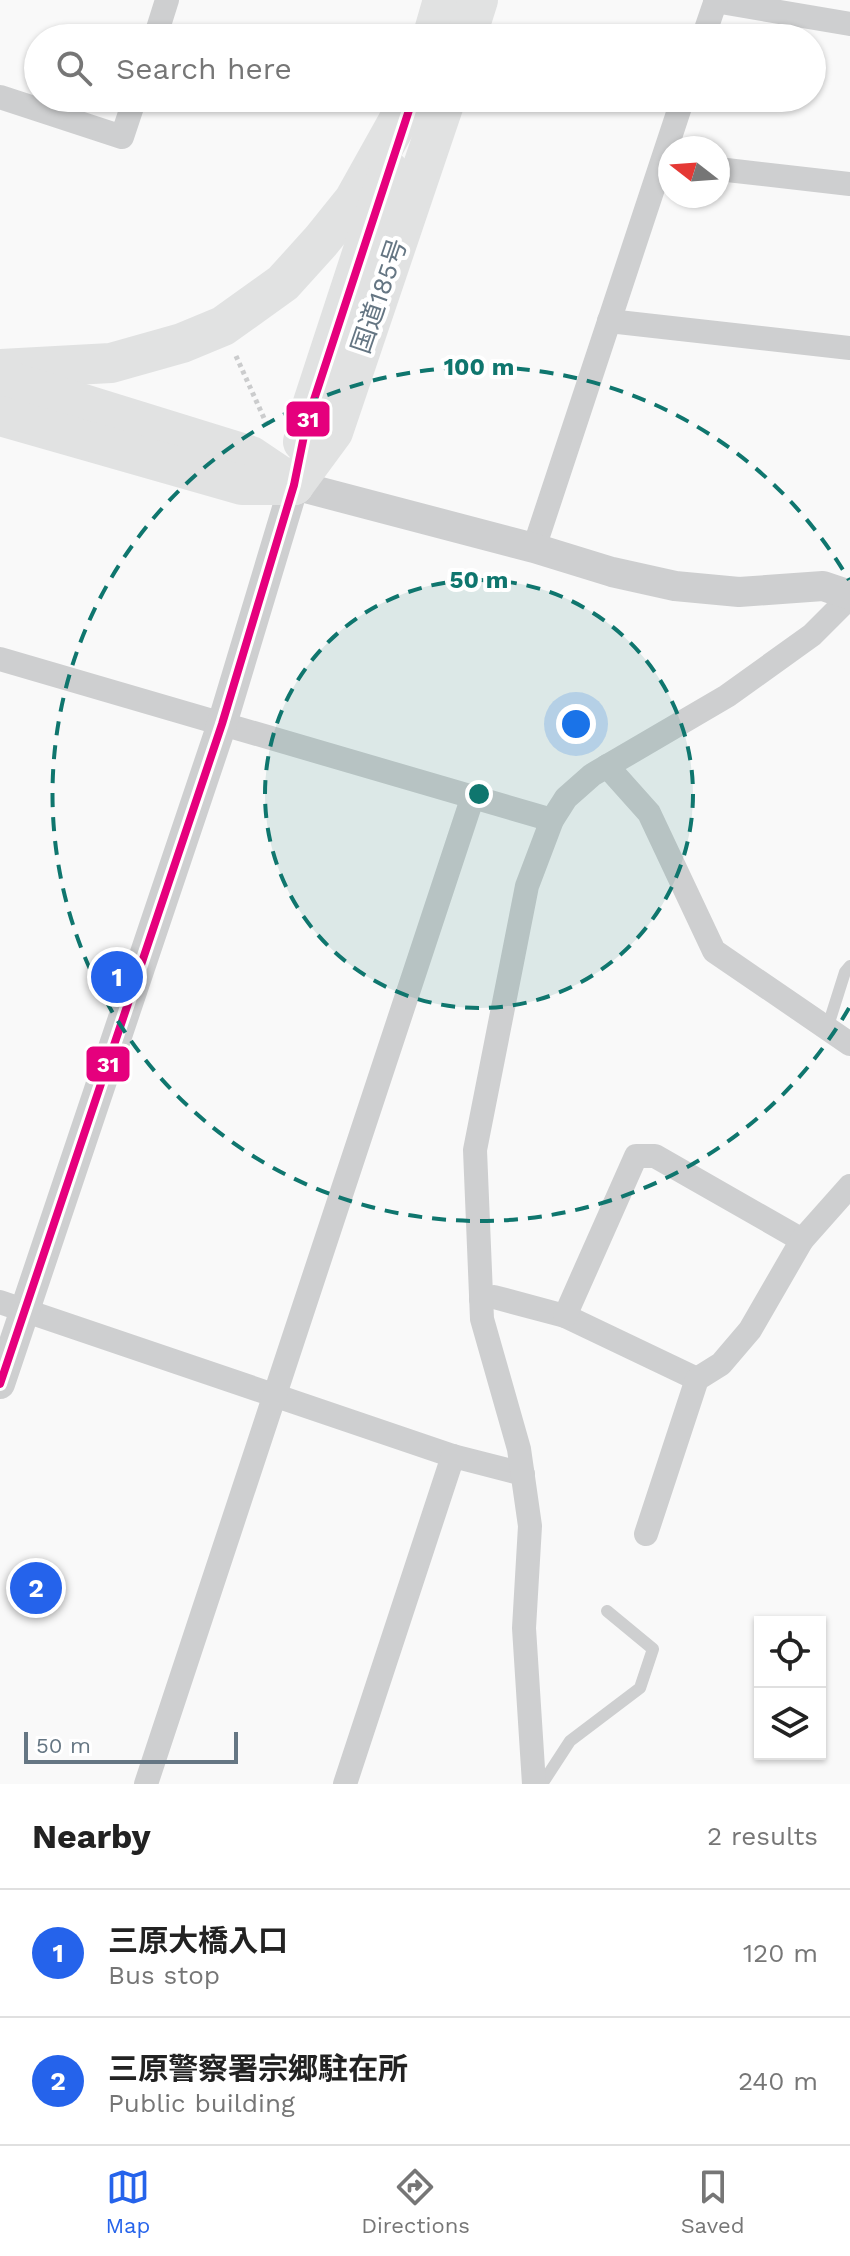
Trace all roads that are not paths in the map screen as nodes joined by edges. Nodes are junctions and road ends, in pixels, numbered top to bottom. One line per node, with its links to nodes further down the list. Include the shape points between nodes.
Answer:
1 (167, 0): 5 (street)
2 (443, 0): 6 (highway)
3 (478, 0): 7 (highway)
4 (716, 0): 8 (street); 9 (street)
5 (159, 24)
6 (436, 24)
7 (470, 24)
8 (708, 24)
9 (850, 24)
10 (0, 97): 11 (street)
11 (24, 105)
12 (46, 112): 13 (street, via 122,137)
13 (130, 112)
14 (404, 112): 24 (highway, via 354,200 321,241 283,283 223,326 111,363)
15 (407, 112): 27 (highway, 国道185号, via 307,421)
16 (441, 112): 27 (highway, 国道185号, via 333,432)
17 (679, 112): 18 (street)
18 (673, 136)
19 (730, 170): 20 (street)
20 (850, 184)
21 (658, 185): 22 (street)
22 (609, 321): 23 (street); 28 (street)
23 (850, 348)
24 (0, 369)
25 (0, 378): 27 (highway, via 251,456)
26 (0, 416): 27 (highway, via 242,485)
27 (294, 485): 28 (street); 31 (street)
28 (534, 548): 29 (street, via 675,586 739,592 823,586)
29 (850, 596): 32 (street, via 812,635 727,696)
30 (0, 659): 31 (street)
31 (222, 724): 33 (street); 41 (street)
32 (607, 766): 34 (street, via 566,798); 36 (street, via 649,813 714,951)
33 (473, 796): 34 (street); 45 (street)
34 (552, 820): 40 (street, via 527,886 475,1150)
35 (850, 966): 36 (lane)
36 (827, 1029): 37 (street)
37 (850, 1044)
38 (850, 1186): 39 (street)
39 (802, 1240): 42 (street, via 655,1156 636,1156); 43 (street, via 750,1330 721,1364)
40 (481, 1299): 42 (street, via 494,1297); 47 (street)
41 (12, 1306): 44 (street); 45 (street)
42 (565, 1316): 43 (street)
43 (697, 1379): 48 (street)
44 (0, 1384)
45 (275, 1395): 46 (street); 50 (street)
46 (453, 1456): 47 (street); 51 (street)
47 (523, 1474): 52 (street, via 530,1526 524,1628)
48 (646, 1534)
49 (607, 1611): 53 (lane, via 653,1649 640,1688 570,1741)
50 (146, 1784)
51 (345, 1784)
52 (534, 1784)
53 (542, 1784)

